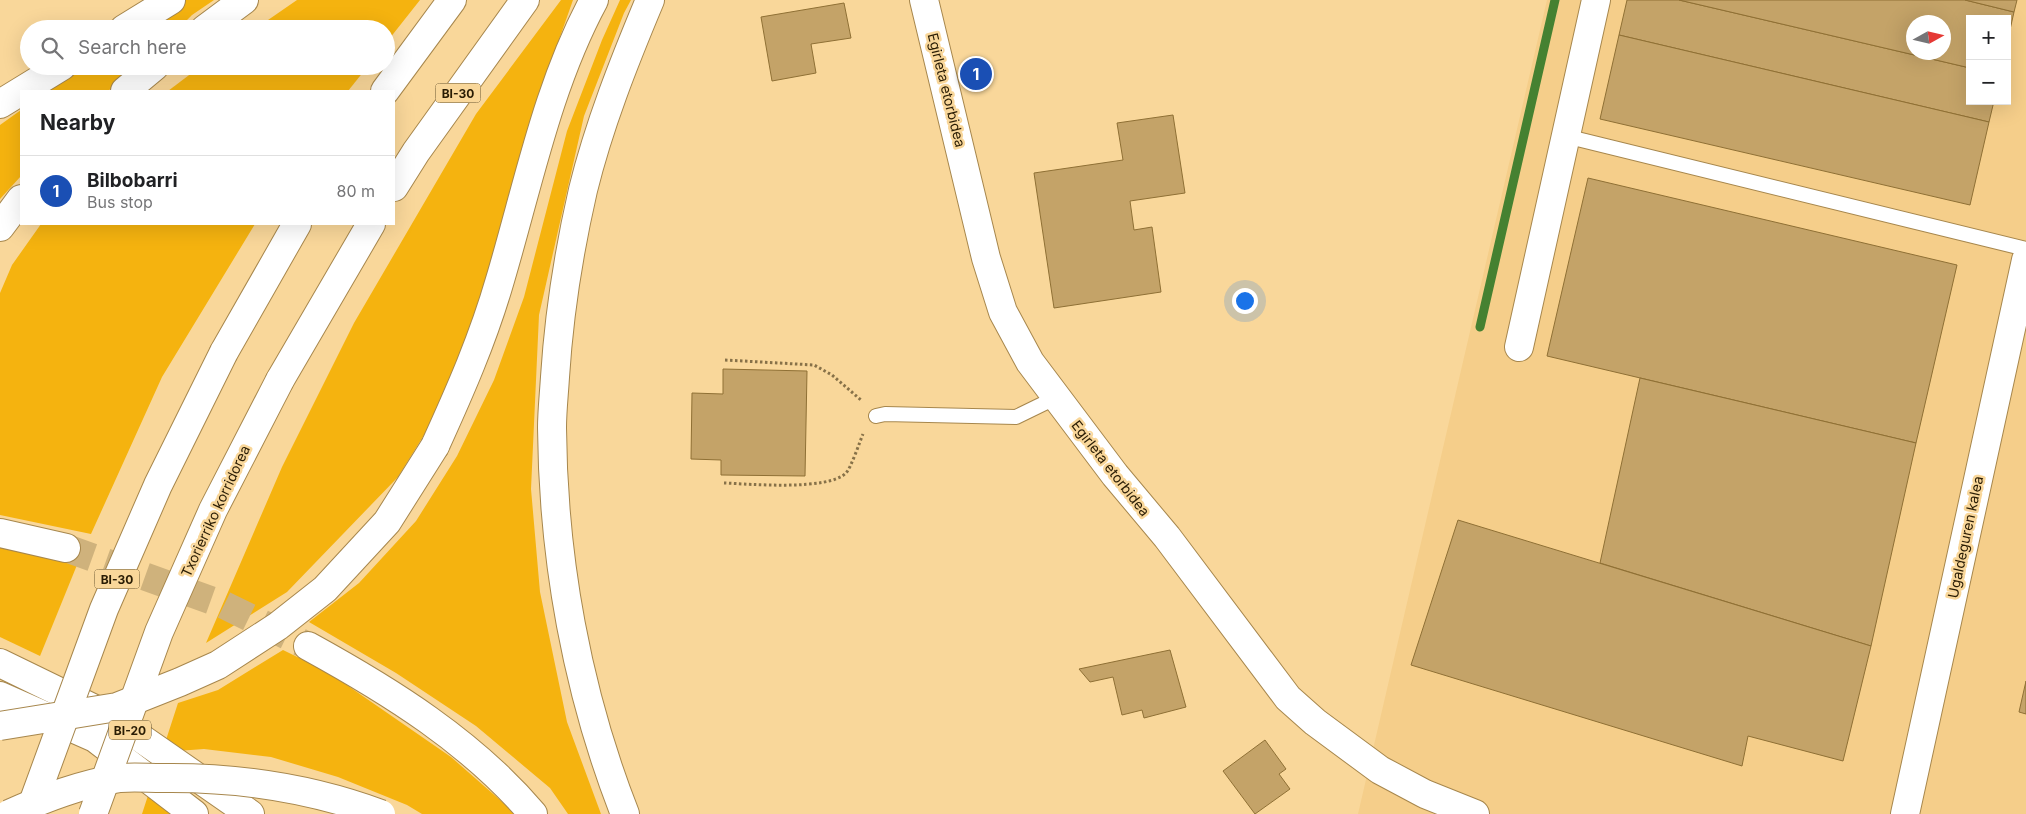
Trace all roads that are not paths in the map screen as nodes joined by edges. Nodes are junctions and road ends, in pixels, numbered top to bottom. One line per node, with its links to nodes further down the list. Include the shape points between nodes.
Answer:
1 (171, 0): 9 (main road)
2 (244, 0): 10 (main road)
3 (452, 0): 15 (main road)
4 (526, 0): 19 (main road, BI-30)
5 (594, 0): 34 (main road, bridge, via 546,116 477,351 435,446 387,522 325,589 278,626 218,665 117,707)
6 (650, 0): 42 (main road, via 615,84 584,189 558,337 552,426 557,522 570,624 591,717)
7 (924, 0): 27 (main road, Egirleta etorbidea, via 986,258 1003,312 1030,362)
8 (1596, 0): 18 (main road)
9 (139, 20)
10 (217, 20)
11 (47, 75): 13 (main road)
12 (145, 75): 14 (main road)
13 (23, 90)
14 (126, 90)
15 (386, 90)
16 (20, 92): 17 (main road)
17 (0, 104)
18 (1566, 136): 24 (lane); 26 (main road)
19 (395, 185)
20 (20, 200): 23 (main road)
21 (296, 225): 36 (main road, BI-30, bridge, via 224,352 158,485 104,609)
22 (370, 225): 37 (main road, Txorierriko korridorea, bridge, via 280,380 213,510 159,632)
23 (0, 226)
24 (2026, 249)
25 (2026, 260): 44 (main road, Ugaldeguren kalea)
26 (1519, 347)
27 (1055, 398): 28 (lane, via 1016,417); 43 (main road, Egirleta etorbidea, via 1167,537 1288,698 1380,770 1425,794)
28 (876, 416)
29 (0, 533): 30 (main road)
30 (66, 548)
31 (308, 646): 41 (main road, via 410,707 482,761)
32 (0, 664): 39 (main road, BI-20, via 109,716)
33 (0, 696): 38 (main road, BI-20, via 95,738)
34 (0, 726)
35 (9, 814): 40 (main road, bridge, via 58,793 121,778 181,778 233,780 283,787 347,801)
36 (29, 814)
37 (92, 814)
38 (194, 814)
39 (250, 814)
40 (381, 814)
41 (533, 814)
42 (625, 814)
43 (1475, 814)
44 (1905, 814)

